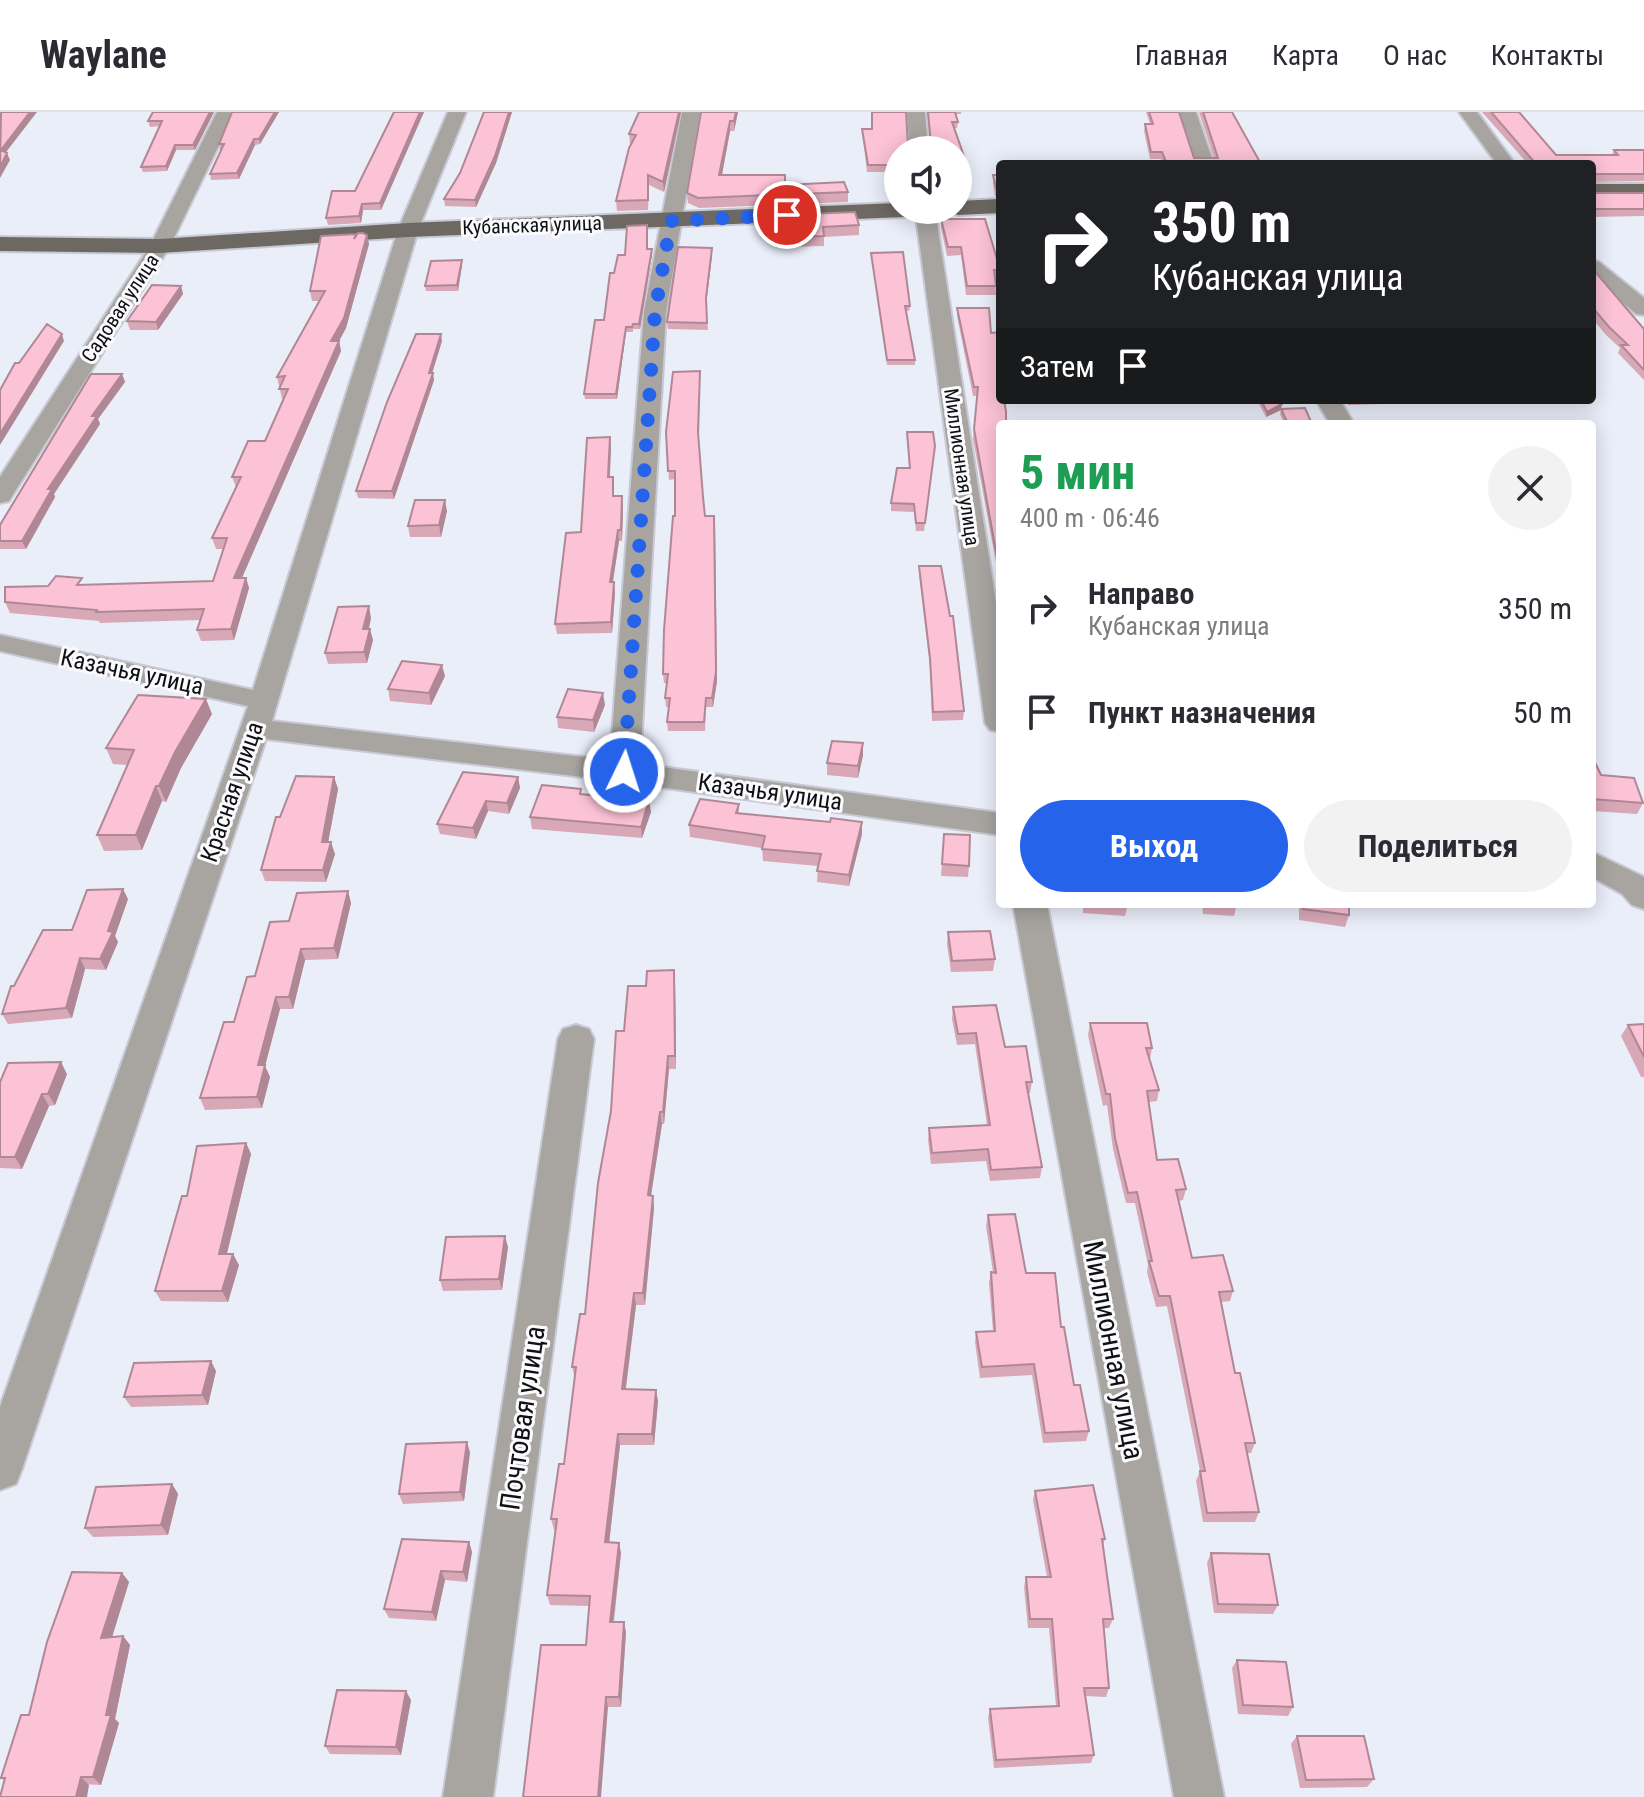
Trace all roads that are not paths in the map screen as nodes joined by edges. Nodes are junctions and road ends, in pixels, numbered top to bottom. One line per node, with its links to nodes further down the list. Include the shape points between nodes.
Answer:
1 (226, 112): 19 (street, Садовая улица)
2 (457, 112): 17 (street, Красная улица)
3 (691, 112): 15 (street)
4 (916, 112): 7 (street)
5 (1187, 112): 8 (street)
6 (1468, 112): 9 (street)
7 (918, 136)
8 (1204, 160)
9 (1503, 160)
10 (1596, 191): 11 (main road)
11 (1644, 191)
12 (996, 206): 13 (main road)
13 (972, 207)
14 (884, 211): 15 (main road, Кубанская улица)
15 (671, 221): 17 (main road, Кубанская улица); 26 (street, via 655,312)
16 (927, 224): 24 (street, Миллионная улица)
17 (408, 230): 19 (main road, Кубанская улица); 25 (street, Красная улица)
18 (0, 244): 19 (main road, Кубанская улица)
19 (160, 246): 22 (street, Садовая улица)
20 (1596, 269): 21 (street)
21 (1644, 309)
22 (0, 496)
23 (0, 643): 25 (street, Казачья улица)
24 (996, 696)
25 (259, 714): 26 (street, Казачья улица); 32 (street, Красная улица)
26 (624, 772): 27 (street, Казачья улица)
27 (996, 823)
28 (1596, 865): 29 (street)
29 (1644, 897)
30 (1031, 908): 34 (street, Миллионная улица)
31 (576, 1039): 33 (street, Почтовая улица)
32 (0, 1469)
33 (468, 1797)
34 (1199, 1797)

